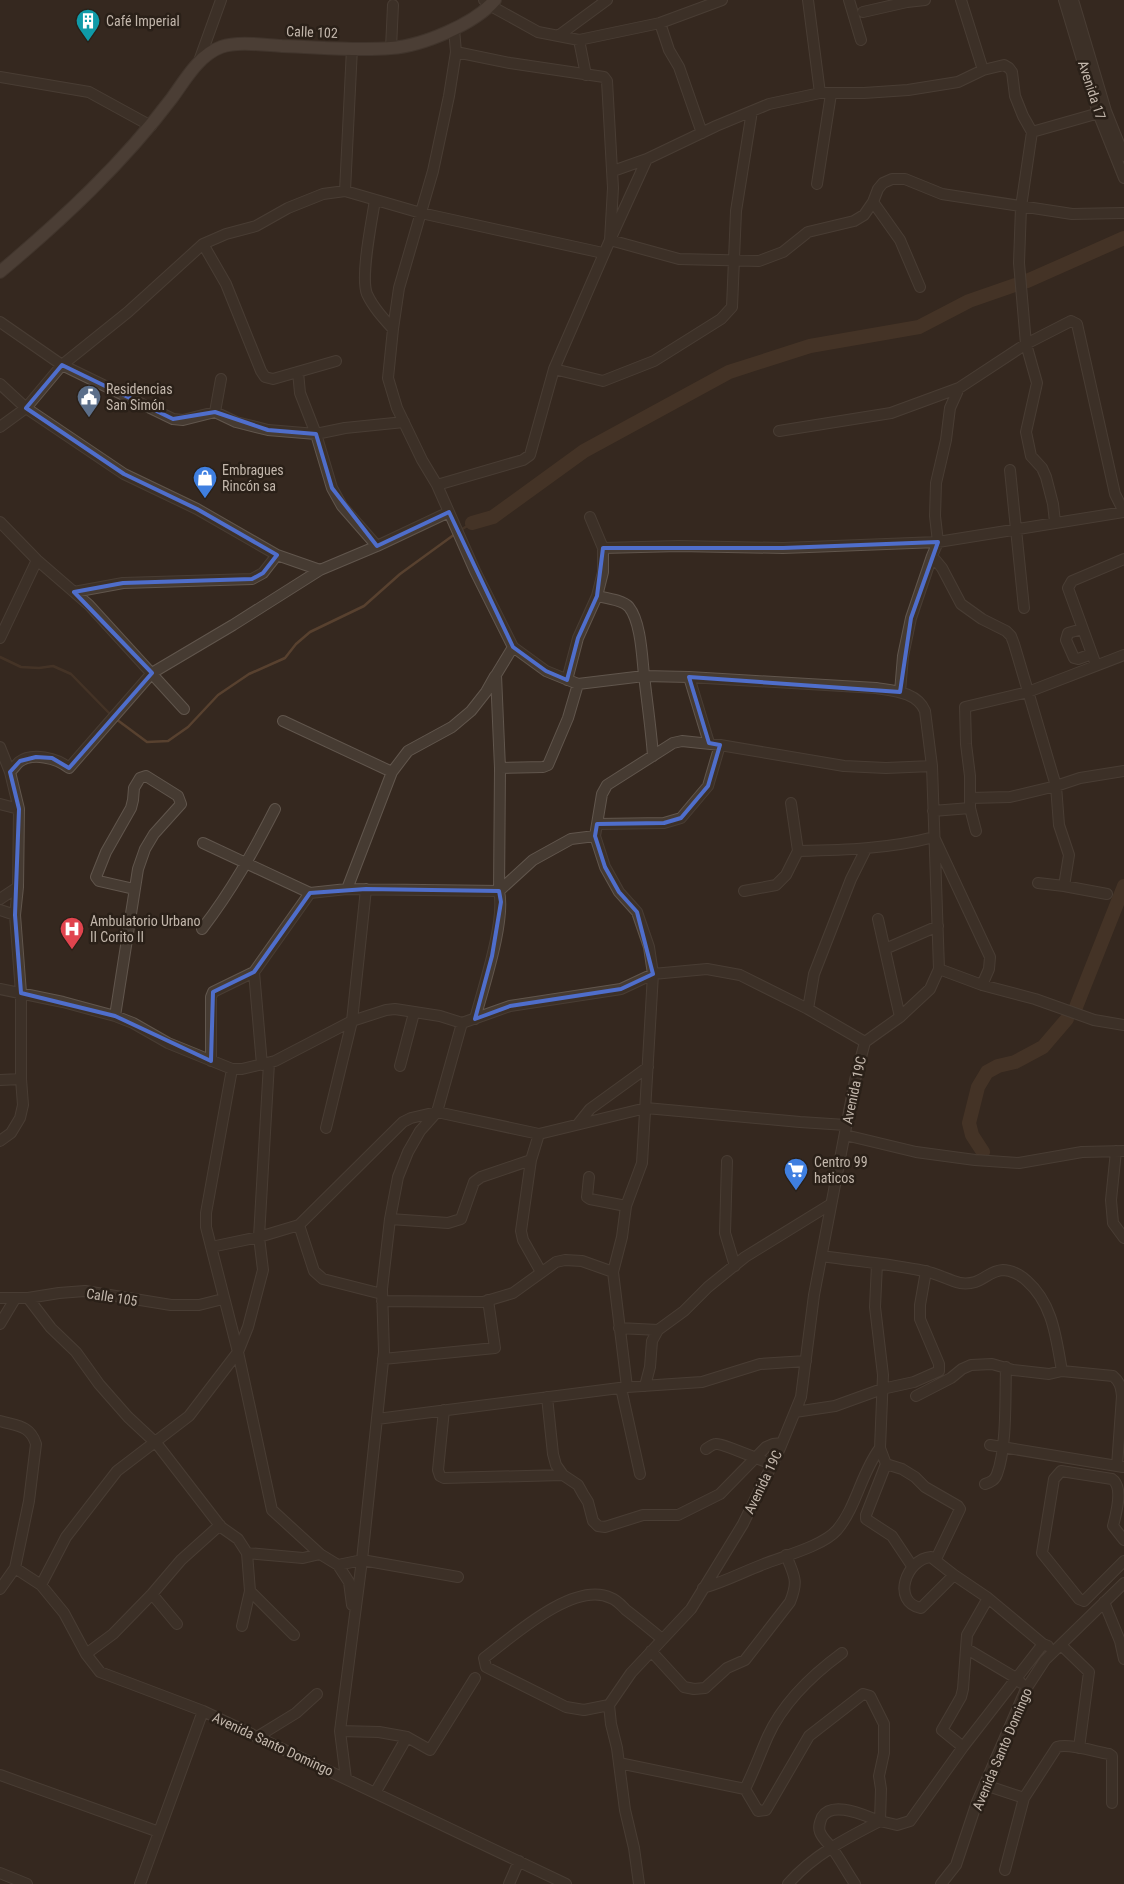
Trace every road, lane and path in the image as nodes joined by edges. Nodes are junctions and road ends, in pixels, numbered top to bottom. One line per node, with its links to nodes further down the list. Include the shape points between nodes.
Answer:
1 (221, 0): 21 (street)
2 (607, 0): 15 (street)
3 (722, 0): 13 (street)
4 (808, 0): 25 (street)
5 (849, 0): 17 (street)
6 (925, 0): 12 (street)
7 (961, 0): 22 (street)
8 (1064, 0): 28 (street, Avenida 17)
9 (1073, 0): 28 (street, Avenida 17)
10 (490, 2): 14 (main road, Calle 102, via 472,19); 15 (street, via 538,32)
11 (393, 5): 19 (street)
12 (863, 12)
13 (660, 23): 16 (street); 31 (street)
14 (454, 29): 19 (main road, Calle 102, via 407,46); 20 (street)
15 (558, 36): 16 (street)
16 (579, 40): 23 (street)
17 (861, 40)
18 (352, 48): 19 (main road, Calle 102); 21 (main road, Calle 102, via 247,44 221,47); 37 (street)
19 (391, 48)
20 (456, 52): 23 (street); 41 (street, via 433,172)
21 (199, 61): 29 (main road, Calle 102)
22 (983, 70): 26 (street, via 958,82 908,90); 30 (street, via 1004,65 1010,68 1015,96)
23 (586, 75): 34 (street, via 607,81)
24 (0, 77): 29 (street, via 89,92)
25 (820, 94): 26 (street); 27 (street, via 769,104)
26 (832, 94): 36 (street)
27 (752, 112): 31 (street); 46 (street, via 736,211)
28 (1102, 112): 30 (street); 32 (street, Avenida 17); 35 (street, Avenida 17)
29 (151, 126): 47 (main road, Calle 102, via 84,198)
30 (1032, 132): 40 (street)
31 (702, 133): 33 (street)
32 (1124, 156)
33 (648, 160): 34 (street); 43 (street)
34 (613, 171): 43 (street)
35 (1124, 178)
36 (817, 184)
37 (345, 191): 38 (street); 44 (street, via 323,194 256,226)
38 (375, 200): 41 (street); 50 (street, via 365,272 366,292)
39 (874, 202): 40 (street, via 883,182 905,179 942,194); 46 (street, via 864,215 854,221 808,232 783,252 759,261); 48 (street, via 900,240)
40 (1021, 207): 42 (street, via 1072,214); 51 (street, via 1019,263)
41 (421, 213): 45 (street); 50 (street, via 399,288)
42 (1124, 213)
43 (610, 240): 45 (street); 46 (street, via 679,259)
44 (203, 244): 53 (street, via 128,312); 55 (street, via 226,284 265,377 273,380)
45 (604, 252): 54 (street)
46 (734, 260): 54 (street, via 732,307 721,319 654,361 603,381)
47 (0, 272)
48 (920, 287)
49 (0, 322): 53 (street)
50 (393, 329): 61 (street, via 388,378)
51 (1026, 344): 58 (street); 68 (street, via 1071,321 1077,324 1115,494); 71 (street, via 1037,383 1026,432 1031,456 1046,477)
52 (336, 361): 55 (street)
53 (62, 365): 59 (street); 60 (street, via 173,419 183,420)
54 (554, 369): 66 (street, via 530,455 523,460)
55 (298, 372): 64 (street, via 300,392)
56 (221, 379): 60 (street)
57 (0, 384): 59 (street)
58 (959, 388): 63 (street, via 891,413); 73 (street, via 950,408 936,483)
59 (26, 408): 62 (street); 76 (street, via 124,474 198,509)
60 (215, 412): 64 (street, via 236,422 268,430)
61 (404, 422): 64 (street); 66 (street)
62 (0, 427)
63 (779, 431)
64 (316, 434): 74 (street, via 332,488 342,506)
65 (1010, 470): 72 (street)
66 (437, 484): 67 (street)
67 (449, 512): 74 (street); 86 (street, via 474,571)
68 (1124, 512): 71 (street)
69 (590, 517): 75 (street)
70 (0, 522): 79 (street)
71 (1055, 522): 72 (street)
72 (1015, 530): 73 (street); 83 (street)
73 (938, 542): 75 (street, via 783,548); 77 (street)
74 (377, 546): 80 (street)
75 (603, 548): 82 (street, via 603,572)
76 (277, 555): 80 (street); 81 (street, via 263,573 252,579 123,583)
77 (932, 556): 96 (street, via 911,618); 97 (street, via 961,604 1011,636)
78 (1124, 559): 84 (street, via 1069,584)
79 (37, 560): 81 (street); 85 (street)
80 (320, 570): 90 (street)
81 (74, 592): 90 (street)
82 (597, 596): 92 (street, via 625,604 634,616); 94 (street, via 578,638)
83 (1024, 608)
84 (1082, 628): 87 (street); 87 (street, via 1068,633 1066,640 1074,658)
85 (0, 638)
86 (513, 647): 91 (street); 94 (street, via 546,671)
87 (1092, 654): 89 (street)
88 (1124, 655): 89 (street)
89 (1096, 665): 97 (street)
90 (152, 673): 98 (street); 107 (street, via 69,768 52,758 36,757 20,761)
91 (496, 674): 105 (street); 108 (street, via 471,711 452,727 408,751)
92 (644, 676): 93 (street); 95 (street); 103 (street)
93 (689, 677): 96 (street); 100 (street)
94 (567, 680): 95 (street)
95 (578, 684): 105 (street, via 548,765)
96 (900, 692): 104 (street, via 915,698 926,711)
97 (1028, 692): 109 (street); 111 (street, via 965,708)
98 (184, 709)
99 (283, 721): 108 (street)
100 (709, 743): 101 (street); 103 (street, via 682,741)
101 (720, 745): 104 (street, via 844,766); 116 (street, via 708,786 681,818 664,823)
102 (0, 746): 107 (street)
103 (653, 756): 116 (street, via 608,785 602,794)
104 (932, 766): 115 (street)
105 (500, 768): 130 (street)
106 (1124, 771): 109 (street, via 1080,778)
107 (10, 772): 113 (street)
108 (392, 772): 128 (street)
109 (1056, 786): 111 (street); 125 (street, via 1059,825 1069,855)
110 (791, 803): 122 (street)
111 (970, 803): 115 (street); 117 (street)
112 (0, 804): 113 (street)
113 (19, 808): 126 (street)
114 (276, 808): 123 (street)
115 (933, 811): 119 (street)
116 (597, 824): 118 (street)
117 (976, 831)
118 (595, 836): 130 (street, via 571,839 533,860); 143 (street, via 605,867 619,892 637,912 649,947)
119 (934, 837): 121 (street); 138 (street); 144 (street, via 990,957)
120 (202, 843): 123 (street)
121 (866, 849): 122 (street); 147 (street, via 814,974)
122 (798, 851): 131 (street, via 786,875 776,885)
123 (247, 864): 132 (street); 139 (street)
124 (1038, 883): 125 (street)
125 (1064, 886): 133 (street)
126 (18, 887): 134 (street); 136 (street)
127 (134, 889): 127 (street, via 99,881 96,877 133,804 134,788 140,778 146,776 178,796 181,804 149,842); 149 (street)
128 (347, 889): 129 (street); 132 (street)
129 (366, 889): 130 (street); 152 (street)
130 (499, 891): 151 (street, via 502,902 492,956)
131 (744, 891)
132 (310, 894): 142 (street)
133 (1107, 894)
134 (0, 899)
135 (0, 910): 136 (street)
136 (15, 915): 146 (street)
137 (878, 919): 140 (street)
138 (938, 926): 140 (street); 141 (street)
139 (202, 929)
140 (885, 949): 150 (street)
141 (940, 969): 144 (street); 150 (street, via 930,989)
142 (254, 972): 156 (street, via 213,992); 157 (street)
143 (653, 974): 147 (street, via 707,969 740,975); 151 (street, via 621,989 510,1006); 159 (street)
144 (982, 985): 154 (street, via 1094,1020)
145 (0, 989): 146 (street)
146 (21, 993): 149 (street); 161 (street)
147 (808, 1009): 155 (street)
148 (414, 1013): 152 (street, via 386,1010); 153 (street); 158 (street)
149 (115, 1016): 156 (street)
150 (900, 1017): 155 (street)
151 (475, 1019): 153 (street)
152 (352, 1021): 157 (street); 166 (street)
153 (462, 1023): 164 (street)
154 (1124, 1025)
155 (865, 1042): 167 (street, Avenida 19C)
156 (211, 1061): 160 (street)
157 (266, 1064): 160 (street); 178 (street)
158 (400, 1066)
159 (648, 1067): 163 (street); 165 (street, via 590,1109)
160 (232, 1069): 180 (street, via 206,1213)
161 (21, 1079): 162 (street); 169 (street, via 23,1105 20,1118 11,1133)
162 (0, 1080)
163 (646, 1108): 165 (street); 167 (street, via 800,1122); 175 (street, via 642,1163)
164 (437, 1112): 168 (street); 176 (street, via 420,1131 408,1152 398,1177); 177 (street, via 403,1122)
165 (578, 1124): 168 (street)
166 (326, 1128)
167 (845, 1130): 170 (street, via 916,1152 975,1160 1019,1163 1082,1152); 174 (street, Avenida 19C)
168 (539, 1134): 171 (street)
169 (0, 1141)
170 (1120, 1151): 179 (street, via 1112,1208 1113,1223)
171 (531, 1160): 176 (street, via 480,1176 474,1182 461,1219 448,1223); 185 (street, via 521,1231)
172 (727, 1161): 183 (street, via 725,1233)
173 (589, 1178): 175 (street, via 587,1197)
174 (832, 1204): 181 (street, Avenida 19C); 183 (street)
175 (626, 1206): 186 (street)
176 (390, 1219): 187 (street)
177 (300, 1225): 178 (street); 187 (street, via 314,1271 323,1279)
178 (259, 1237): 180 (street); 196 (street, via 263,1270 251,1318)
179 (1124, 1238)
180 (211, 1248): 191 (street)
181 (822, 1256): 182 (street); 198 (street, Avenida 19C)
182 (877, 1264): 184 (street); 203 (street, via 875,1307)
183 (735, 1266): 195 (street)
184 (926, 1271): 200 (street, via 962,1283 981,1281 1004,1270 1022,1277 1045,1302 1053,1323); 203 (street, via 920,1319 939,1371 914,1382)
185 (541, 1272): 186 (street, via 565,1260 582,1261); 192 (street, via 513,1293)
186 (613, 1272): 194 (street)
187 (382, 1297): 192 (street); 197 (street)
188 (0, 1298): 190 (street, Calle 105)
189 (28, 1298): 190 (street, Calle 105); 191 (street, Calle 105, via 85,1291 171,1305 199,1305); 211 (street, via 128,1417)
190 (15, 1299): 193 (street)
191 (223, 1299): 196 (street)
192 (488, 1300): 197 (street, via 495,1348)
193 (0, 1324)
194 (619, 1328): 195 (street); 202 (street)
195 (658, 1330): 201 (street, via 652,1341)
196 (238, 1352): 211 (street, via 188,1416); 227 (street, via 272,1510)
197 (383, 1358): 209 (street)
198 (806, 1361): 201 (street, via 760,1364 702,1382); 208 (street, Avenida 19C, via 801,1397)
199 (1006, 1368): 200 (street, via 1049,1374); 204 (street, via 992,1364 966,1366 951,1378); 215 (street)
200 (1062, 1371): 205 (street, via 1113,1376 1121,1385)
201 (645, 1386): 202 (street)
202 (624, 1388): 206 (street); 222 (street)
203 (882, 1390): 208 (street, via 835,1406); 214 (street)
204 (916, 1396)
205 (1123, 1396): 220 (street)
206 (547, 1397): 207 (street); 221 (street, via 553,1454)
207 (444, 1410): 209 (street); 221 (street, via 440,1476)
208 (795, 1412): 212 (street, Avenida 19C)
209 (377, 1419): 230 (street)
210 (0, 1421): 234 (street, via 26,1428 36,1444 30,1502)
211 (155, 1441): 224 (street); 238 (street, via 117,1471 66,1537)
212 (782, 1443): 217 (street, via 766,1447); 218 (street, Avenida 19C)
213 (990, 1445): 215 (street)
214 (880, 1448): 219 (street); 228 (street, via 872,1458 850,1510 836,1531 821,1543)
215 (1003, 1448): 220 (street); 223 (street, via 997,1474 994,1480)
216 (706, 1449): 217 (street, via 722,1444)
217 (755, 1459): 218 (street); 221 (street, via 720,1494 678,1515 643,1515 605,1527 593,1521 583,1494)
218 (772, 1464): 239 (street, Avenida 19C, via 743,1524)
219 (886, 1464): 229 (street, via 902,1469 960,1509); 233 (street, via 866,1518 892,1536)
220 (1121, 1467)
221 (563, 1474)
222 (640, 1474)
223 (985, 1484)
224 (220, 1525): 226 (street, via 238,1539); 242 (street, via 181,1560)
225 (1124, 1540): 231 (street, via 1113,1526 1117,1509 1116,1482 1061,1471 1057,1474 1042,1553 1084,1601)
226 (247, 1553): 227 (street, via 303,1558); 241 (street)
227 (320, 1554): 232 (street)
228 (786, 1555): 239 (street, via 725,1582); 255 (street, via 796,1580 790,1602 745,1660 727,1668 705,1688 694,1689 684,1687)
229 (936, 1559): 233 (street, via 927,1557); 235 (street)
230 (362, 1560): 232 (street); 236 (street); 245 (street)
231 (1124, 1561)
232 (338, 1565): 245 (street, via 349,1582)
233 (912, 1566): 235 (street, via 904,1589 907,1599 916,1607 921,1608)
234 (15, 1568): 238 (street, Avenida Santo Domingo); 240 (street)
235 (954, 1576): 243 (street)
236 (458, 1577)
237 (1124, 1583): 244 (street, Avenida Santo Domingo)
238 (41, 1585): 257 (street, Avenida Santo Domingo, via 64,1613)
239 (703, 1588): 250 (street, Avenida 19C, via 691,1608)
240 (0, 1589)
241 (250, 1591): 247 (street); 249 (street)
242 (152, 1594): 246 (street); 257 (street, via 113,1634)
243 (988, 1598): 252 (street); 254 (street, via 967,1635)
244 (1104, 1602): 251 (street); 253 (street, Avenida Santo Domingo)
245 (354, 1618): 265 (street)
246 (177, 1624)
247 (242, 1626)
248 (1124, 1630): 251 (street)
249 (294, 1635)
250 (662, 1639): 255 (street, Avenida 19C); 263 (street, via 612,1598 598,1594 562,1603 484,1658 486,1667 566,1708 584,1710)
251 (1120, 1642): 258 (street)
252 (1043, 1644): 253 (street); 260 (street)
253 (1058, 1647): 261 (street, Avenida Santo Domingo); 269 (street, via 1089,1672)
254 (967, 1649): 260 (street); 268 (street, via 961,1696 942,1730)
255 (651, 1651): 263 (street, Avenida 19C, via 631,1672)
256 (842, 1653): 274 (street, via 792,1697 768,1734)
257 (86, 1654): 264 (street, Avenida Santo Domingo, via 100,1672)
258 (1124, 1659)
259 (475, 1678): 267 (street, via 430,1750)
260 (1016, 1678): 261 (street); 268 (street)
261 (1026, 1689): 273 (street, Avenida Santo Domingo)
262 (317, 1694): 266 (street, via 296,1713)
263 (609, 1705): 270 (street)
264 (203, 1711): 266 (street, Avenida Santo Domingo); 279 (street)
265 (340, 1731): 267 (street, via 379,1732); 272 (street)
266 (258, 1737): 272 (street, Avenida Santo Domingo)
267 (407, 1738): 275 (street)
268 (962, 1747): 278 (street, via 910,1821 897,1825)
269 (1079, 1748): 276 (street, via 1057,1747); 277 (street, via 1112,1756)
270 (618, 1763): 274 (street); 288 (street)
271 (0, 1775): 279 (street)
272 (346, 1779): 275 (street, Avenida Santo Domingo)
273 (984, 1785): 276 (street); 291 (street, Avenida Santo Domingo, via 956,1865)
274 (745, 1789): 278 (street, via 758,1811 766,1810 810,1736 867,1694 884,1724 884,1754 879,1776)
275 (375, 1793): 281 (street, Avenida Santo Domingo)
276 (1024, 1798): 282 (street)
277 (1112, 1803)
278 (880, 1821): 280 (street); 280 (street, via 842,1809 831,1810 820,1822 820,1833)
279 (159, 1832): 285 (street)
280 (832, 1847): 289 (street); 290 (street)
281 (519, 1862): 286 (street); 287 (street, Avenida Santo Domingo)
282 (1005, 1870)
283 (0, 1873): 284 (street)
284 (24, 1883)
285 (140, 1884)
286 (508, 1884)
287 (566, 1884)
288 (639, 1884)
289 (788, 1884)
290 (855, 1884)
291 (941, 1884)

